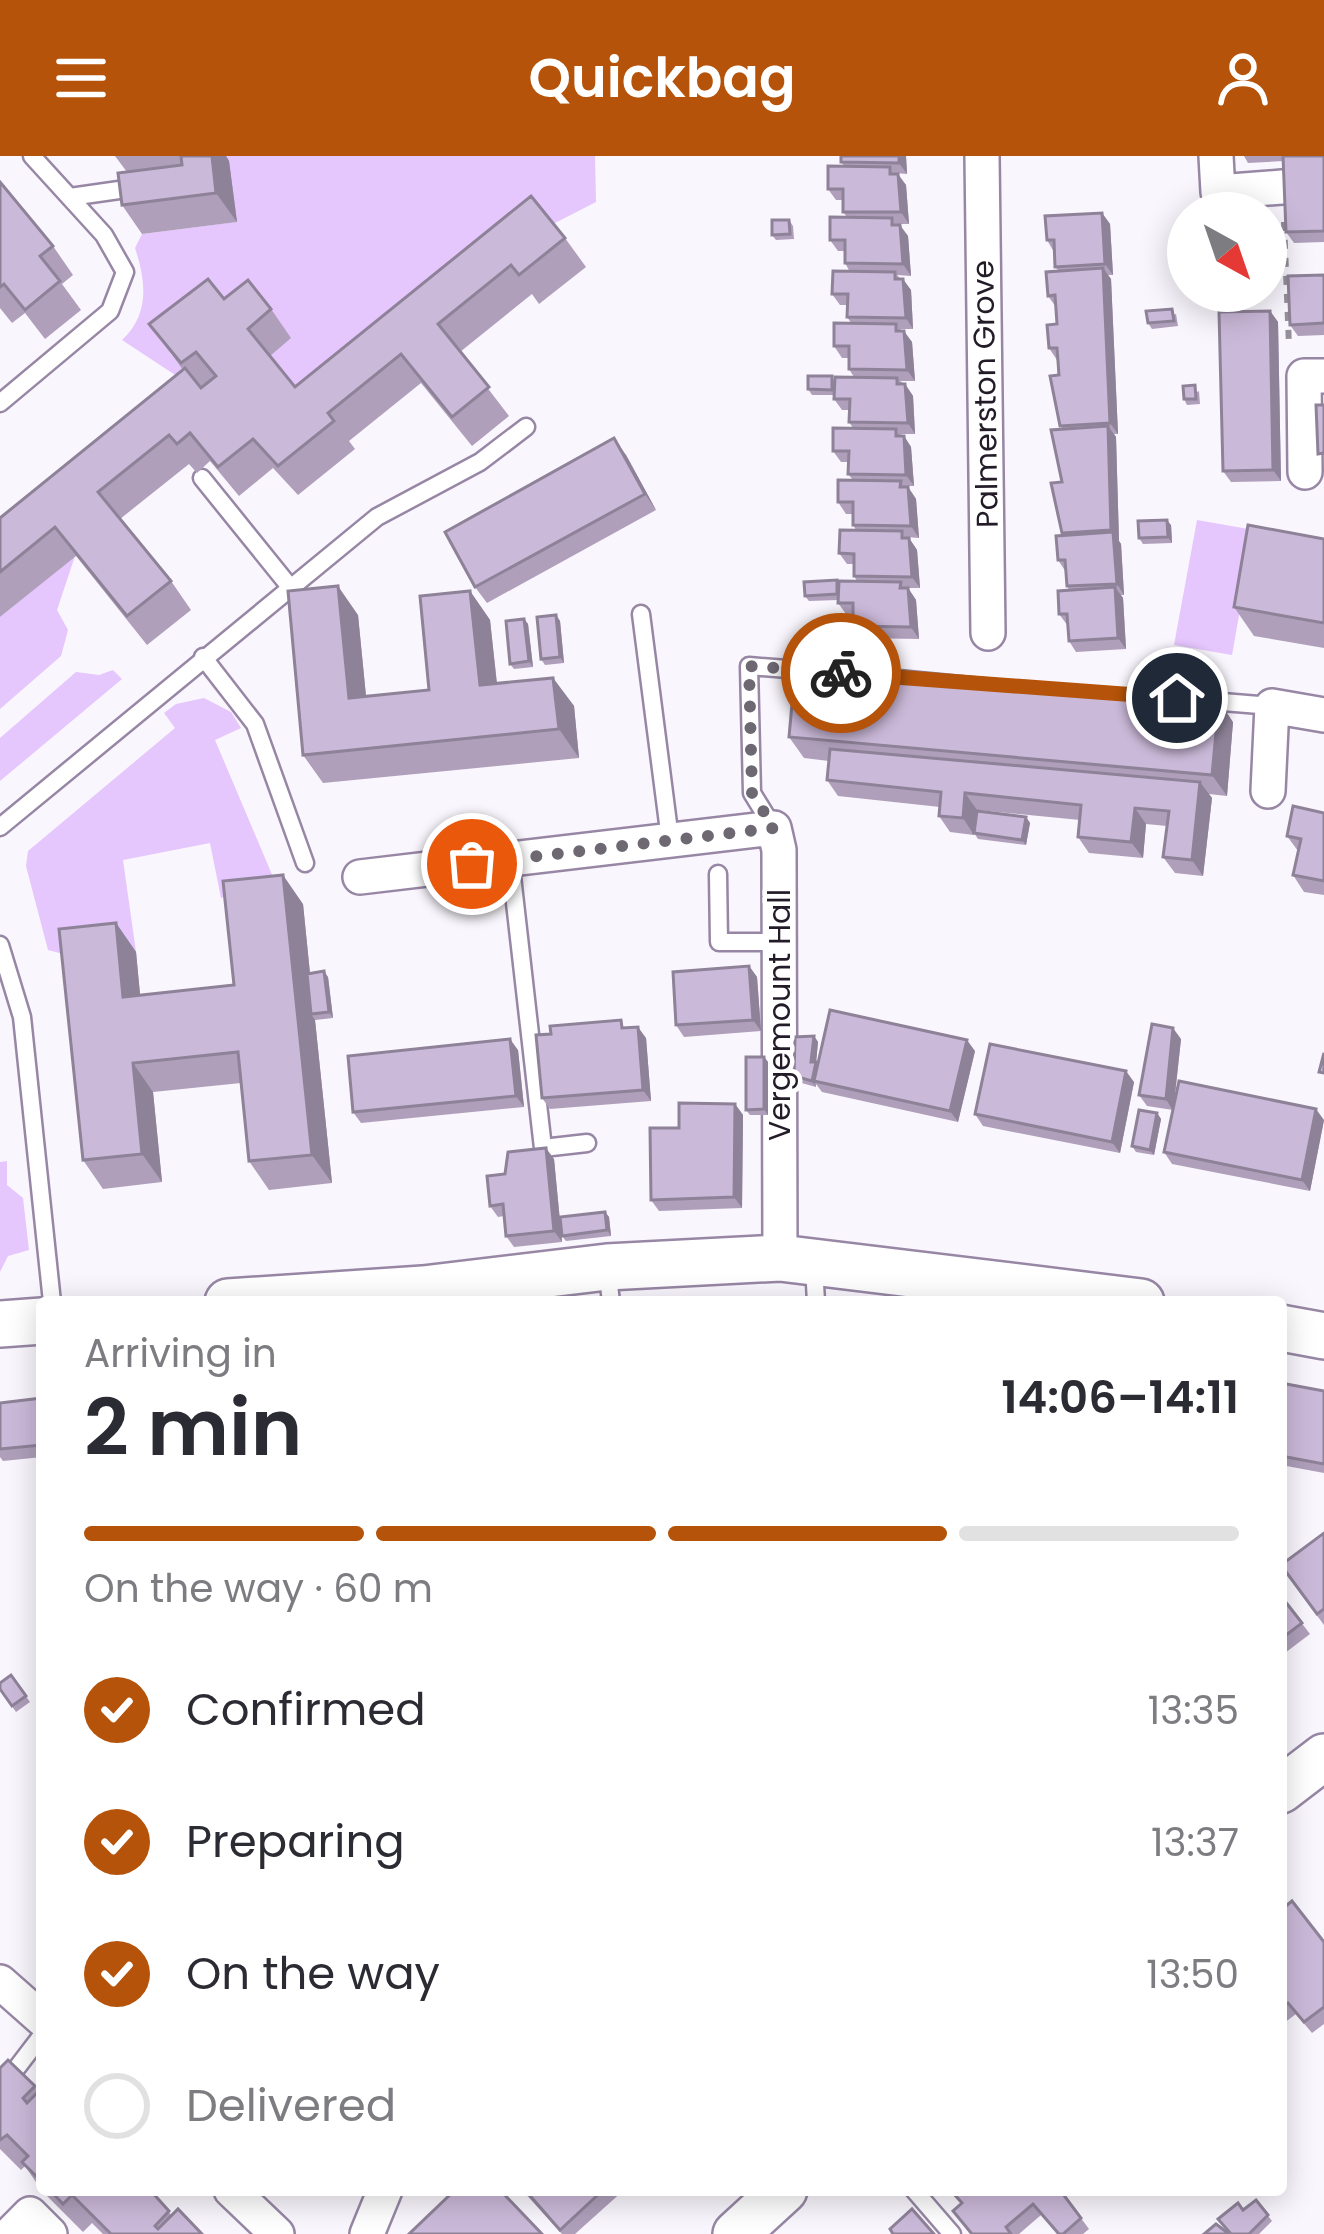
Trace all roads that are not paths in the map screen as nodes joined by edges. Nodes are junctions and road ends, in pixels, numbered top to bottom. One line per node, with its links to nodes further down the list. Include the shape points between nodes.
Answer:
1 (32, 156): 6 (lane)
2 (982, 156): 14 (street, Palmerston Grove)
3 (1216, 156): 5 (street, via 1218,192)
4 (158, 184): 6 (lane)
5 (1282, 187)
6 (70, 197): 8 (lane, via 124,272 110,311)
7 (1314, 376): 10 (street)
8 (0, 404)
9 (526, 427): 12 (lane, via 480,462 377,517)
10 (1305, 472)
11 (202, 478): 12 (lane)
12 (290, 587): 15 (lane)
13 (641, 614): 23 (lane)
14 (988, 633)
15 (202, 657): 21 (lane); 25 (lane, via 255,724)
16 (844, 673): 22 (lane, via 749,666 752,793)
17 (1177, 698): 18 (lane)
18 (1272, 706): 19 (street); 20 (street)
19 (1324, 715)
20 (1268, 791)
21 (0, 827)
22 (774, 828): 23 (street); 28 (street, Vergemount Hall)
23 (670, 839): 24 (street)
24 (509, 859): 27 (street); 30 (lane, via 543,1148)
25 (305, 863)
26 (718, 874): 28 (lane, via 719,942)
27 (360, 877)
28 (779, 942): 31 (street, Vergemount Hall)
29 (1, 951): 33 (lane, via 22,1017)
30 (587, 1143)
31 (803, 1273): 32 (main road); 35 (main road)
32 (609, 1284): 34 (main road)
33 (51, 1296)
34 (424, 1296)
35 (1071, 1296)
36 (36, 1321): 37 (main road)
37 (0, 1324)
38 (1287, 1329): 39 (main road)
39 (1324, 1336)
40 (1324, 1757): 41 (main road)
41 (1287, 1785)
42 (0, 1982): 43 (street)
43 (36, 2014)
44 (36, 2043): 45 (lane)
45 (0, 2090)
46 (237, 2196): 52 (street)
47 (383, 2196): 53 (street)
48 (777, 2196): 54 (main road)
49 (919, 2196): 55 (lane)
50 (10, 2234): 51 (street, via 30,2214)
51 (50, 2234)
52 (277, 2234)
53 (368, 2234)
54 (736, 2234)
55 (952, 2234)

